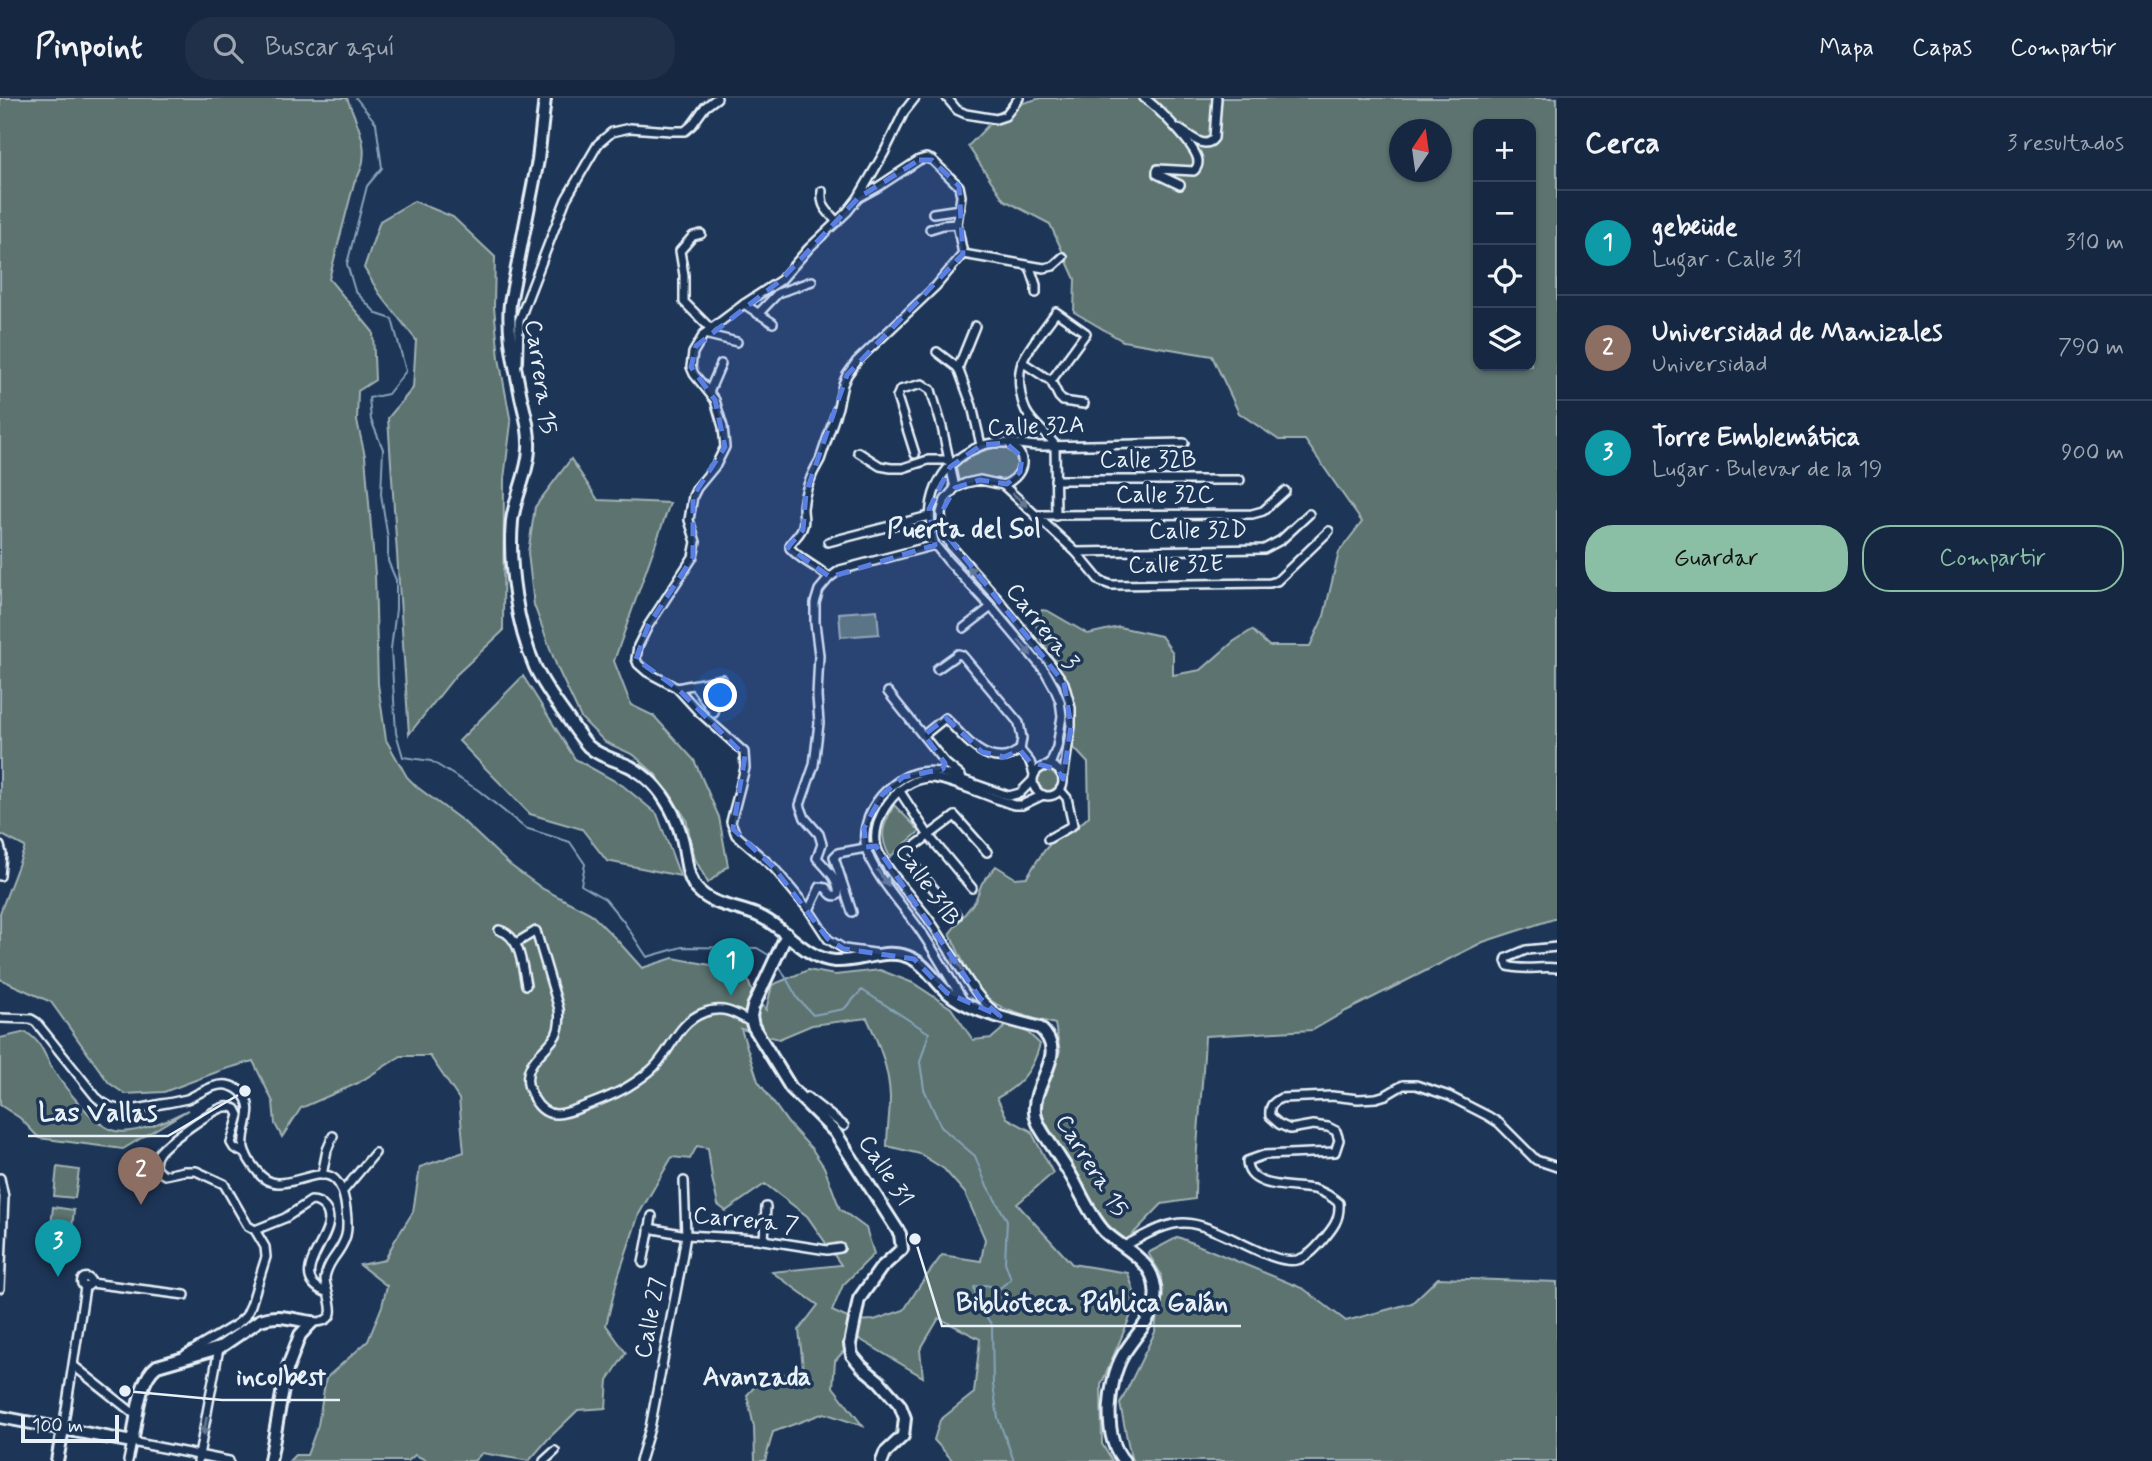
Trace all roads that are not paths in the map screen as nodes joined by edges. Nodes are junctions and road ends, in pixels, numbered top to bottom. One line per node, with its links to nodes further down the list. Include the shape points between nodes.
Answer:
1 (545, 98): 34 (main road, Carrera 15, via 538,160 510,303 508,325)
2 (718, 98): 34 (street, via 685,131 630,128 612,132 598,144 566,199 519,321)
3 (915, 98): 11 (street)
4 (947, 98): 5 (street, via 966,114 996,119 1005,117)
5 (1019, 98)
6 (1144, 98): 8 (street)
7 (1217, 98): 8 (street, via 1212,142 1201,143)
8 (1172, 125): 9 (street, via 1198,157 1194,171 1158,169 1157,174)
9 (1180, 185)
10 (822, 191): 14 (street, via 821,202)
11 (858, 198): 12 (street, via 926,158 959,186); 14 (street)
12 (960, 209): 13 (street); 15 (street)
13 (933, 213)
14 (837, 222): 23 (street, via 781,280)
15 (957, 224): 16 (street); 18 (street)
16 (930, 229)
17 (701, 234): 27 (street, via 680,251 682,297)
18 (963, 254): 20 (street); 60 (street, via 857,361 842,384 806,493 803,530 790,545 799,558)
19 (1063, 257): 20 (street, via 1044,268)
20 (1030, 267): 22 (street)
21 (812, 281): 24 (street, via 778,293)
22 (1037, 293)
23 (744, 304): 24 (street); 27 (street)
24 (758, 314): 25 (street)
25 (773, 323)
26 (975, 326): 33 (street)
27 (711, 329): 28 (street)
28 (704, 334): 29 (street); 36 (street, via 691,367)
29 (737, 342)
30 (937, 352): 33 (street)
31 (1022, 362): 35 (street); 35 (street, via 1056,312 1086,332); 38 (street, via 1020,394 1026,412)
32 (721, 364): 36 (street)
33 (958, 368): 41 (street)
34 (517, 377): 94 (main road, Carrera 15, via 529,452 513,518 512,556 524,633 535,667 589,746 633,768 663,797 682,836 690,878 699,892 715,902 761,916)
35 (1051, 381): 37 (street, via 1063,401)
36 (709, 392): 66 (street, via 723,427 723,452 693,496 689,520 696,542 693,557 648,626 637,653 638,664 647,672)
37 (1084, 404)
38 (1043, 432): 42 (street); 43 (street)
39 (1006, 443): 41 (street, Calle 32A); 43 (street, Calle 32A); 49 (street, via 1023,461 1013,481)
40 (1184, 443): 42 (street, Calle 32A)
41 (981, 445): 46 (street, Calle 32A)
42 (1055, 445): 43 (street, Calle 32A); 47 (street)
43 (1041, 446)
44 (858, 452): 46 (street, Calle 32A, via 891,468 928,460)
45 (915, 454): 46 (street, via 897,393 922,384 931,390)
46 (950, 463): 50 (street); 54 (street, Calle 32A, via 935,489)
47 (1055, 480): 48 (street, Calle 32B); 55 (street)
48 (1240, 480)
49 (1003, 485): 50 (street, via 981,480); 53 (street, Calle 32E, one-way to 53)
50 (955, 488): 77 (street, Carrera 3, one-way to 50, via 1071,726 1064,683 950,545 940,513)
51 (1285, 491): 55 (street, Calle 32C, via 1263,511 1252,514)
52 (1309, 514): 59 (street, Calle 32D, via 1264,549)
53 (1037, 515): 55 (street, Calle 32C); 59 (street, Calle 32E)
54 (929, 516): 57 (street); 58 (street, Carrera 3)
55 (1056, 516)
56 (1329, 531): 59 (street, Calle 32E, via 1270,583 1111,585 1100,581)
57 (828, 541)
58 (935, 545): 60 (street, via 841,570); 61 (street, Carrera 3)
59 (1076, 552)
60 (829, 578): 90 (street, via 815,603 819,723 814,765 800,805 822,844 817,858 839,892 835,897 820,887)
61 (991, 607): 62 (street); 73 (street, Carrera 3, one-way to 73, via 1045,671 1060,701 1060,731)
62 (964, 628)
63 (937, 669): 70 (street, via 962,655 1019,723)
64 (722, 679): 65 (street)
65 (695, 686): 66 (street); 68 (street)
66 (677, 688): 90 (street, via 744,752 733,829 743,843 768,861)
67 (888, 692): 69 (street)
68 (714, 713)
69 (924, 735): 70 (street, via 946,718 982,752 1004,757); 72 (street)
70 (1020, 750): 71 (street)
71 (1030, 762): 73 (street); 75 (street)
72 (945, 763): 74 (street); 76 (street)
73 (1048, 765): 75 (street, via 1037,769); 77 (street, via 1060,771)
74 (940, 772): 76 (street, Calle 31B); 78 (street, Calle 31B, via 912,772)
75 (1033, 778): 76 (street, Calle 31B, via 1020,793 1009,796); 81 (street, via 1034,788)
76 (964, 779)
77 (1063, 779): 79 (street)
78 (894, 784): 80 (street); 86 (street, Calle 31B, via 872,809 864,828)
79 (1060, 790): 81 (street); 83 (street, via 1067,798 1073,825)
80 (900, 791): 81 (street, via 933,778 1014,805); 82 (street); 85 (street, Calle 31B, via 881,816)
81 (1043, 796)
82 (929, 836): 87 (street, via 954,816); 89 (street); 92 (street, via 904,855)
83 (1048, 839)
84 (0, 846): 88 (street)
85 (876, 846): 86 (street); 101 (street, Calle 31B, one-way to 85, via 980,998)
86 (866, 848): 91 (street, via 838,852 834,857); 100 (street, Calle 31B, one-way to 100)
87 (987, 852)
88 (0, 876)
89 (972, 888)
90 (809, 910): 97 (street, via 828,939 844,949)
91 (852, 912)
92 (957, 916)
93 (499, 930): 95 (street)
94 (786, 937): 97 (main road, Carrera 15, via 826,960); 103 (main road, via 753,1007)
95 (516, 943): 99 (street); 103 (street, via 536,931 559,1009 556,1035 528,1072 532,1094 539,1107 550,1113 562,1114 623,1092 651,1071 696,1016 726,1009)
96 (1557, 947): 98 (street, via 1525,950 1506,961 1516,969)
97 (882, 954): 100 (main road, Carrera 15, via 914,959 947,993)
98 (1557, 968)
99 (526, 985)
100 (965, 1004): 101 (main road, Carrera 15)
101 (1000, 1016): 120 (main road, Carrera 15, via 1040,1028 1048,1035 1051,1060 1037,1098 1038,1125 1088,1210)
102 (0, 1018): 108 (street, via 36,1023 96,1097 115,1110 186,1099 221,1085 236,1088 249,1105)
103 (752, 1023): 104 (main road, Calle 31)
104 (791, 1088): 105 (street); 144 (main road, Calle 31, via 835,1132 902,1242 902,1249 881,1268 859,1299 850,1344 852,1355 903,1411 904,1436)
105 (844, 1126)
106 (333, 1136): 110 (street)
107 (375, 1153): 113 (street)
108 (246, 1154): 110 (street, via 258,1173 272,1182); 117 (street, via 230,1143 238,1111 224,1107 162,1150 154,1166 160,1174 196,1171 224,1184 248,1226)
109 (1557, 1167): 120 (street, via 1536,1160 1488,1116 1416,1085 1358,1100 1280,1098 1269,1108 1279,1124 1290,1129 1328,1127 1336,1131 1339,1140 1335,1152 1247,1160 1253,1177 1312,1189 1339,1203 1338,1222 1313,1252 1297,1260 1282,1260 1208,1228 1185,1223 1167,1225)
110 (322, 1175): 113 (street, via 335,1179)
111 (0, 1178): 123 (street, via 4,1197)
112 (684, 1181): 118 (street, Calle 27)
113 (344, 1190): 124 (street, via 347,1235 326,1272)
114 (766, 1207): 119 (street)
115 (652, 1216): 116 (street)
116 (649, 1228): 118 (street, Carrera 7); 122 (street)
117 (255, 1230): 124 (street, via 285,1218 311,1200 326,1208 328,1226 309,1273 316,1286); 130 (street, via 266,1257 249,1311 237,1324)
118 (685, 1235): 119 (street, Carrera 7); 143 (street, Calle 27)
119 (764, 1240): 121 (street, Carrera 7)
120 (1124, 1246): 145 (main road, Carrera 15, via 1146,1265 1154,1282 1155,1300 1144,1326 1123,1355 1110,1398 1110,1430)
121 (840, 1248)
122 (643, 1263)
123 (0, 1288)
124 (328, 1293): 127 (street, via 331,1313 323,1321)
125 (185, 1296): 131 (street, via 88,1285)
126 (296, 1320): 127 (main road); 128 (main road); 129 (main road, via 268,1317)
127 (312, 1322): 128 (main road)
128 (300, 1335): 141 (main road, via 286,1372)
129 (219, 1348): 130 (main road); 137 (street, one-way to 137)
130 (178, 1359): 133 (main road, via 157,1366 146,1376)
131 (74, 1366): 133 (street); 134 (street)
132 (0, 1417): 134 (main road)
133 (138, 1417): 135 (main road)
134 (63, 1429): 135 (main road); 138 (main road)
135 (132, 1442): 137 (street); 139 (street)
136 (555, 1451): 142 (street)
137 (199, 1458): 140 (street)
138 (57, 1461)
139 (128, 1461)
140 (229, 1461)
141 (270, 1461)
142 (544, 1461)
143 (640, 1461)
144 (882, 1461)
145 (1124, 1461)

